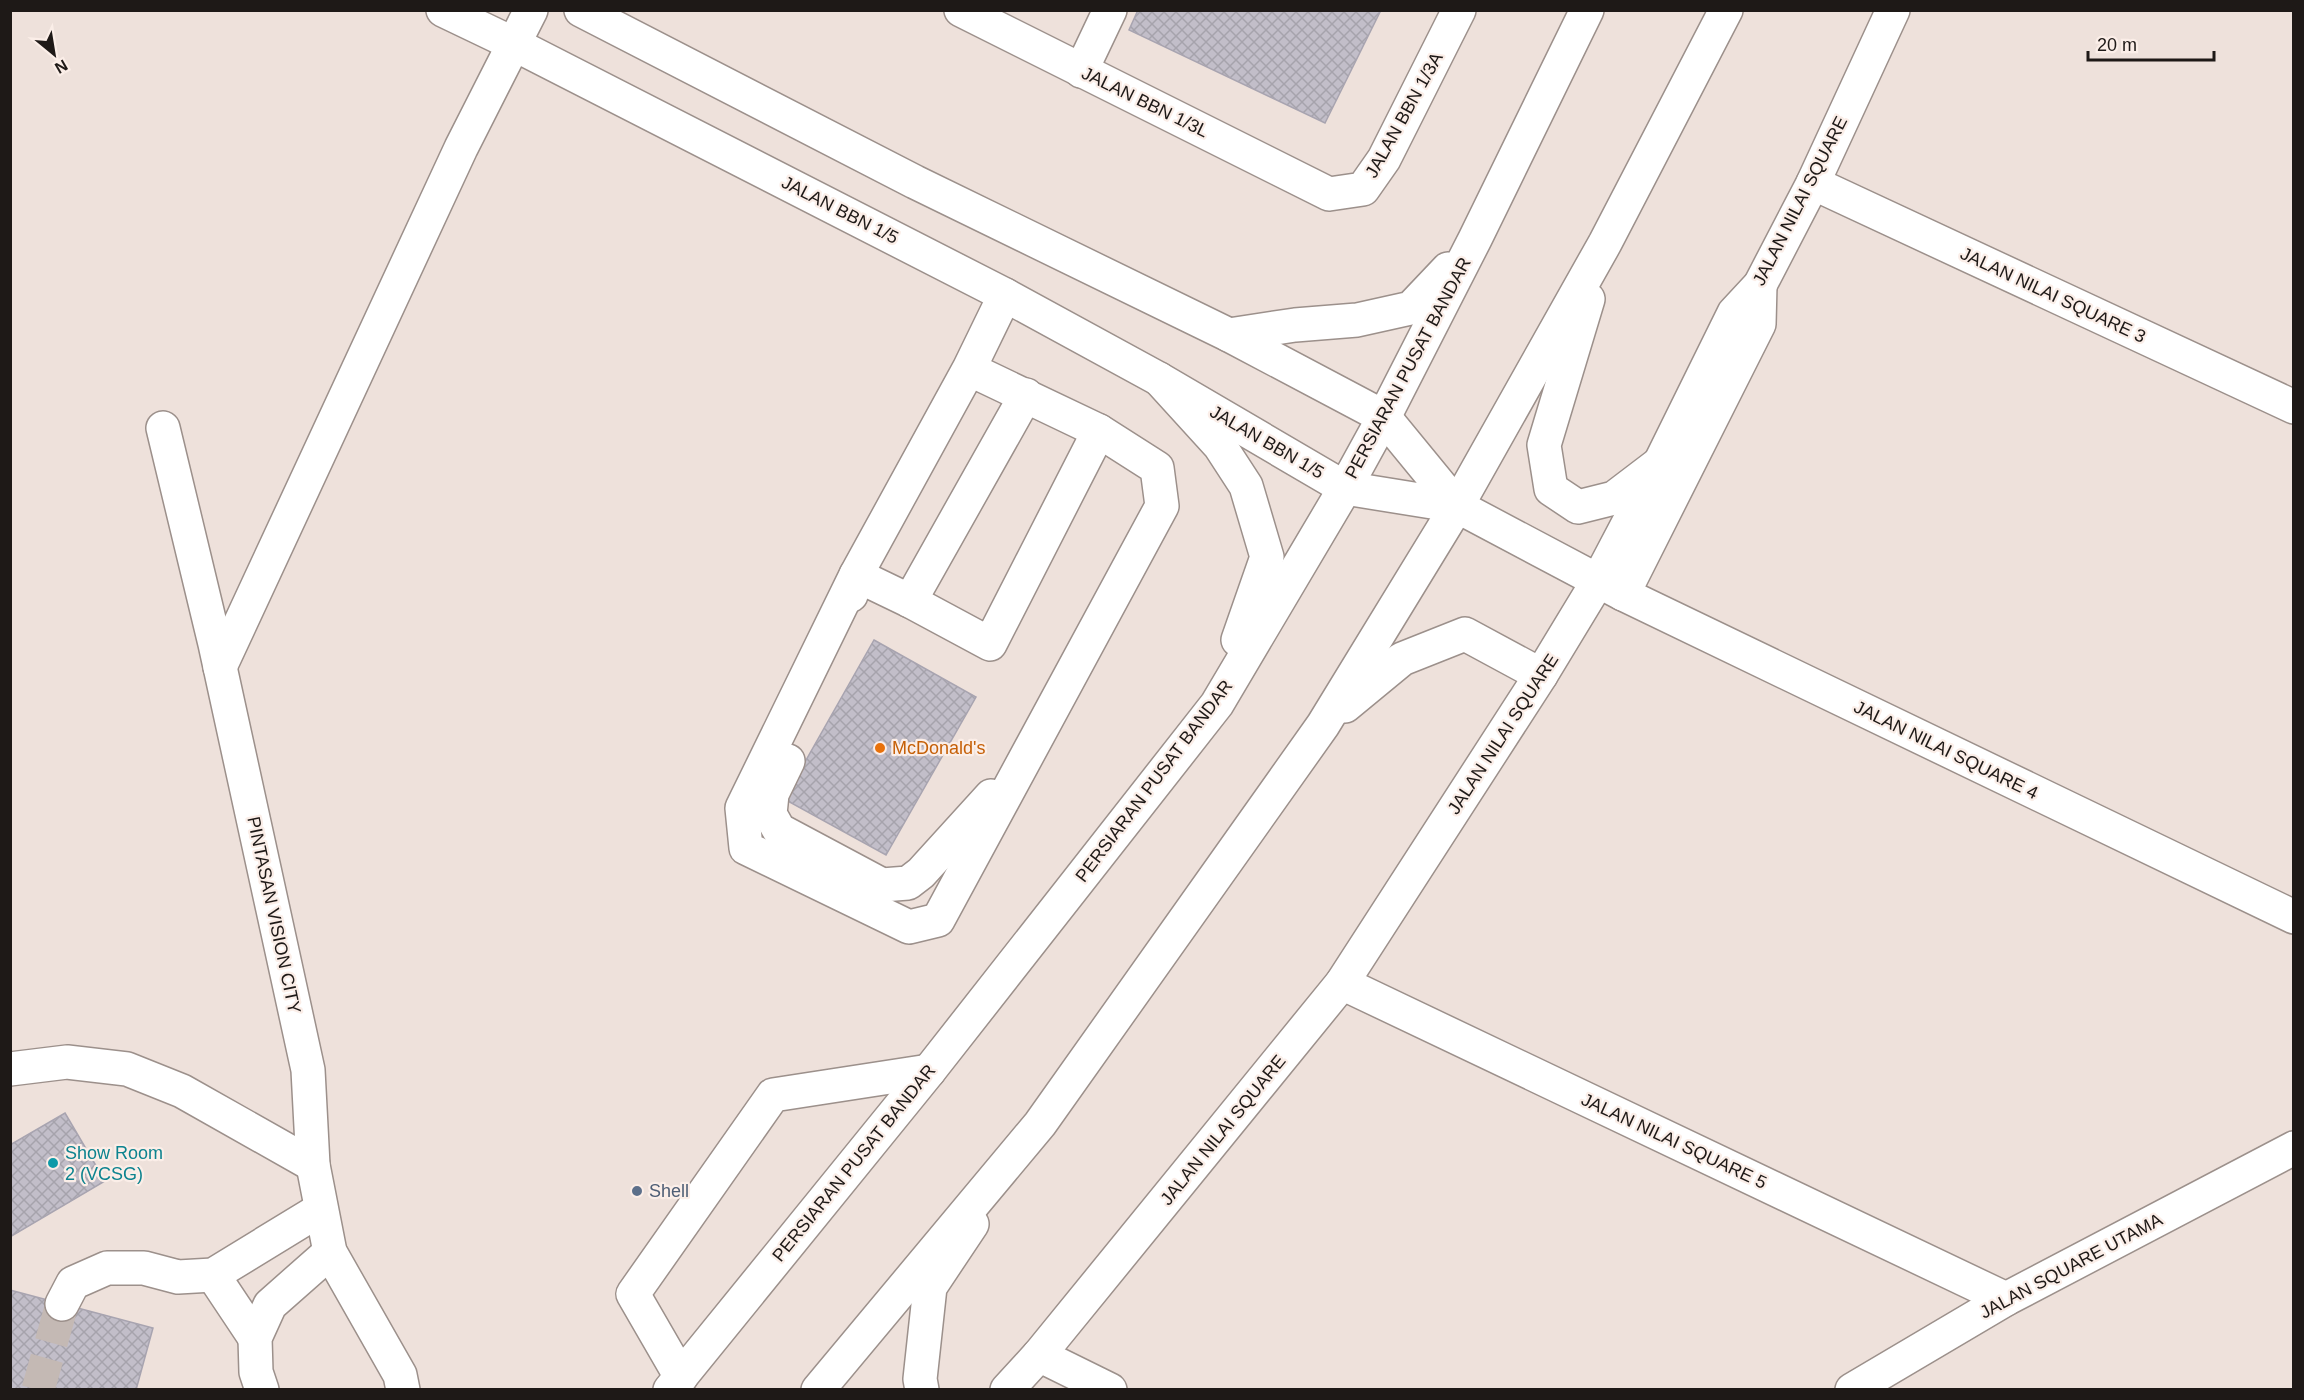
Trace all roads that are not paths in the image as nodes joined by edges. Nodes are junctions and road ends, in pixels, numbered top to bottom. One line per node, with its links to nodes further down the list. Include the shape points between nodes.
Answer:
1 (443, 10): 10 (street, JALAN BBN 1/5)
2 (531, 10): 10 (street)
3 (581, 10): 18 (street, via 915,182)
4 (961, 10): 11 (street, JALAN BBN 1/3L)
5 (1110, 10): 11 (street)
6 (1459, 10): 13 (street, JALAN BBN 1/3A, via 1384,159 1363,189)
7 (1587, 10): 14 (street, PERSIARAN PUSAT BANDAR)
8 (1726, 10): 15 (street)
9 (1893, 10): 12 (street, JALAN NILAI SQUARE)
10 (514, 44): 17 (street, JALAN BBN 1/5); 32 (street, via 456,158)
11 (1082, 71): 13 (street, JALAN BBN 1/3L)
12 (1813, 183): 16 (street, JALAN NILAI SQUARE); 22 (street, JALAN NILAI SQUARE 3)
13 (1329, 194)
14 (1475, 239): 18 (street, via 1412,308 1357,320); 23 (street, PERSIARAN PUSAT BANDAR)
15 (1605, 243): 26 (street, via 1544,445 1551,489 1578,507 1614,498); 28 (street)
16 (1760, 285): 26 (street, JALAN NILAI SQUARE, via 1734,313); 30 (street, via 1759,324)
17 (1005, 295): 19 (street); 20 (street, JALAN BBN 1/5)
18 (1229, 335): 23 (street)
19 (969, 369): 21 (street); 29 (street)
20 (1159, 379): 27 (street, JALAN BBN 1/5); 34 (street, via 1220,446 1246,486 1267,557)
21 (1026, 395): 25 (street); 31 (street)
22 (2294, 407)
23 (1384, 417): 27 (street, PERSIARAN PUSAT BANDAR); 28 (street)
24 (163, 428): 32 (street, PINTASAN VISION CITY)
25 (1099, 431): 31 (street, via 990,644); 36 (street, via 1157,468 1162,506)
26 (1660, 464): 30 (street, JALAN NILAI SQUARE)
27 (1345, 488): 28 (street, JALAN BBN 1/5); 34 (street, PERSIARAN PUSAT BANDAR)
28 (1457, 506): 30 (street, JALAN NILAI SQUARE 4); 35 (street)
29 (856, 575): 31 (street); 36 (street, via 828,676 772,794 770,814 779,831 882,885 908,883); 36 (street, via 742,808 746,848 909,927 938,920)
30 (1611, 588): 33 (street, JALAN NILAI SQUARE); 37 (street, JALAN NILAI SQUARE 4)
31 (910, 602)
32 (220, 667): 45 (street, PINTASAN VISION CITY, via 308,1070)
33 (1542, 675): 35 (street, via 1465,634 1402,658); 38 (street, JALAN NILAI SQUARE)
34 (1217, 705): 42 (street, PERSIARAN PUSAT BANDAR)
35 (1323, 725): 43 (street)
36 (1026, 757)
37 (2294, 917)
38 (1342, 983): 49 (street, JALAN NILAI SQUARE 5); 52 (street, JALAN NILAI SQUARE)
39 (10, 1053): 40 (street)
40 (67, 1062): 41 (street); 45 (street, via 127,1069 182,1091)
41 (10, 1069)
42 (929, 1071): 53 (street, PERSIARAN PUSAT BANDAR); 53 (street, via 773,1095 633,1294)
43 (1040, 1124): 56 (street); 57 (street, via 930,1287)
44 (2294, 1148): 49 (street, JALAN SQUARE UTAMA)
45 (313, 1165): 46 (street, PINTASAN VISION CITY)
46 (321, 1209): 47 (street, PINTASAN VISION CITY); 48 (street)
47 (330, 1252): 51 (street, via 270,1305); 55 (street, PINTASAN VISION CITY, via 400,1375)
48 (213, 1275): 50 (street, via 178,1277 144,1268 107,1268 73,1283); 51 (street)
49 (2006, 1299): 60 (street, JALAN SQUARE UTAMA)
50 (62, 1304)
51 (255, 1338): 54 (street, via 256,1372)
52 (1039, 1355): 58 (street, JALAN NILAI SQUARE); 59 (street)
53 (675, 1383)
54 (262, 1389)
55 (403, 1389)
56 (818, 1389)
57 (922, 1389)
58 (1007, 1389)
59 (1110, 1389)
60 (1852, 1389)

